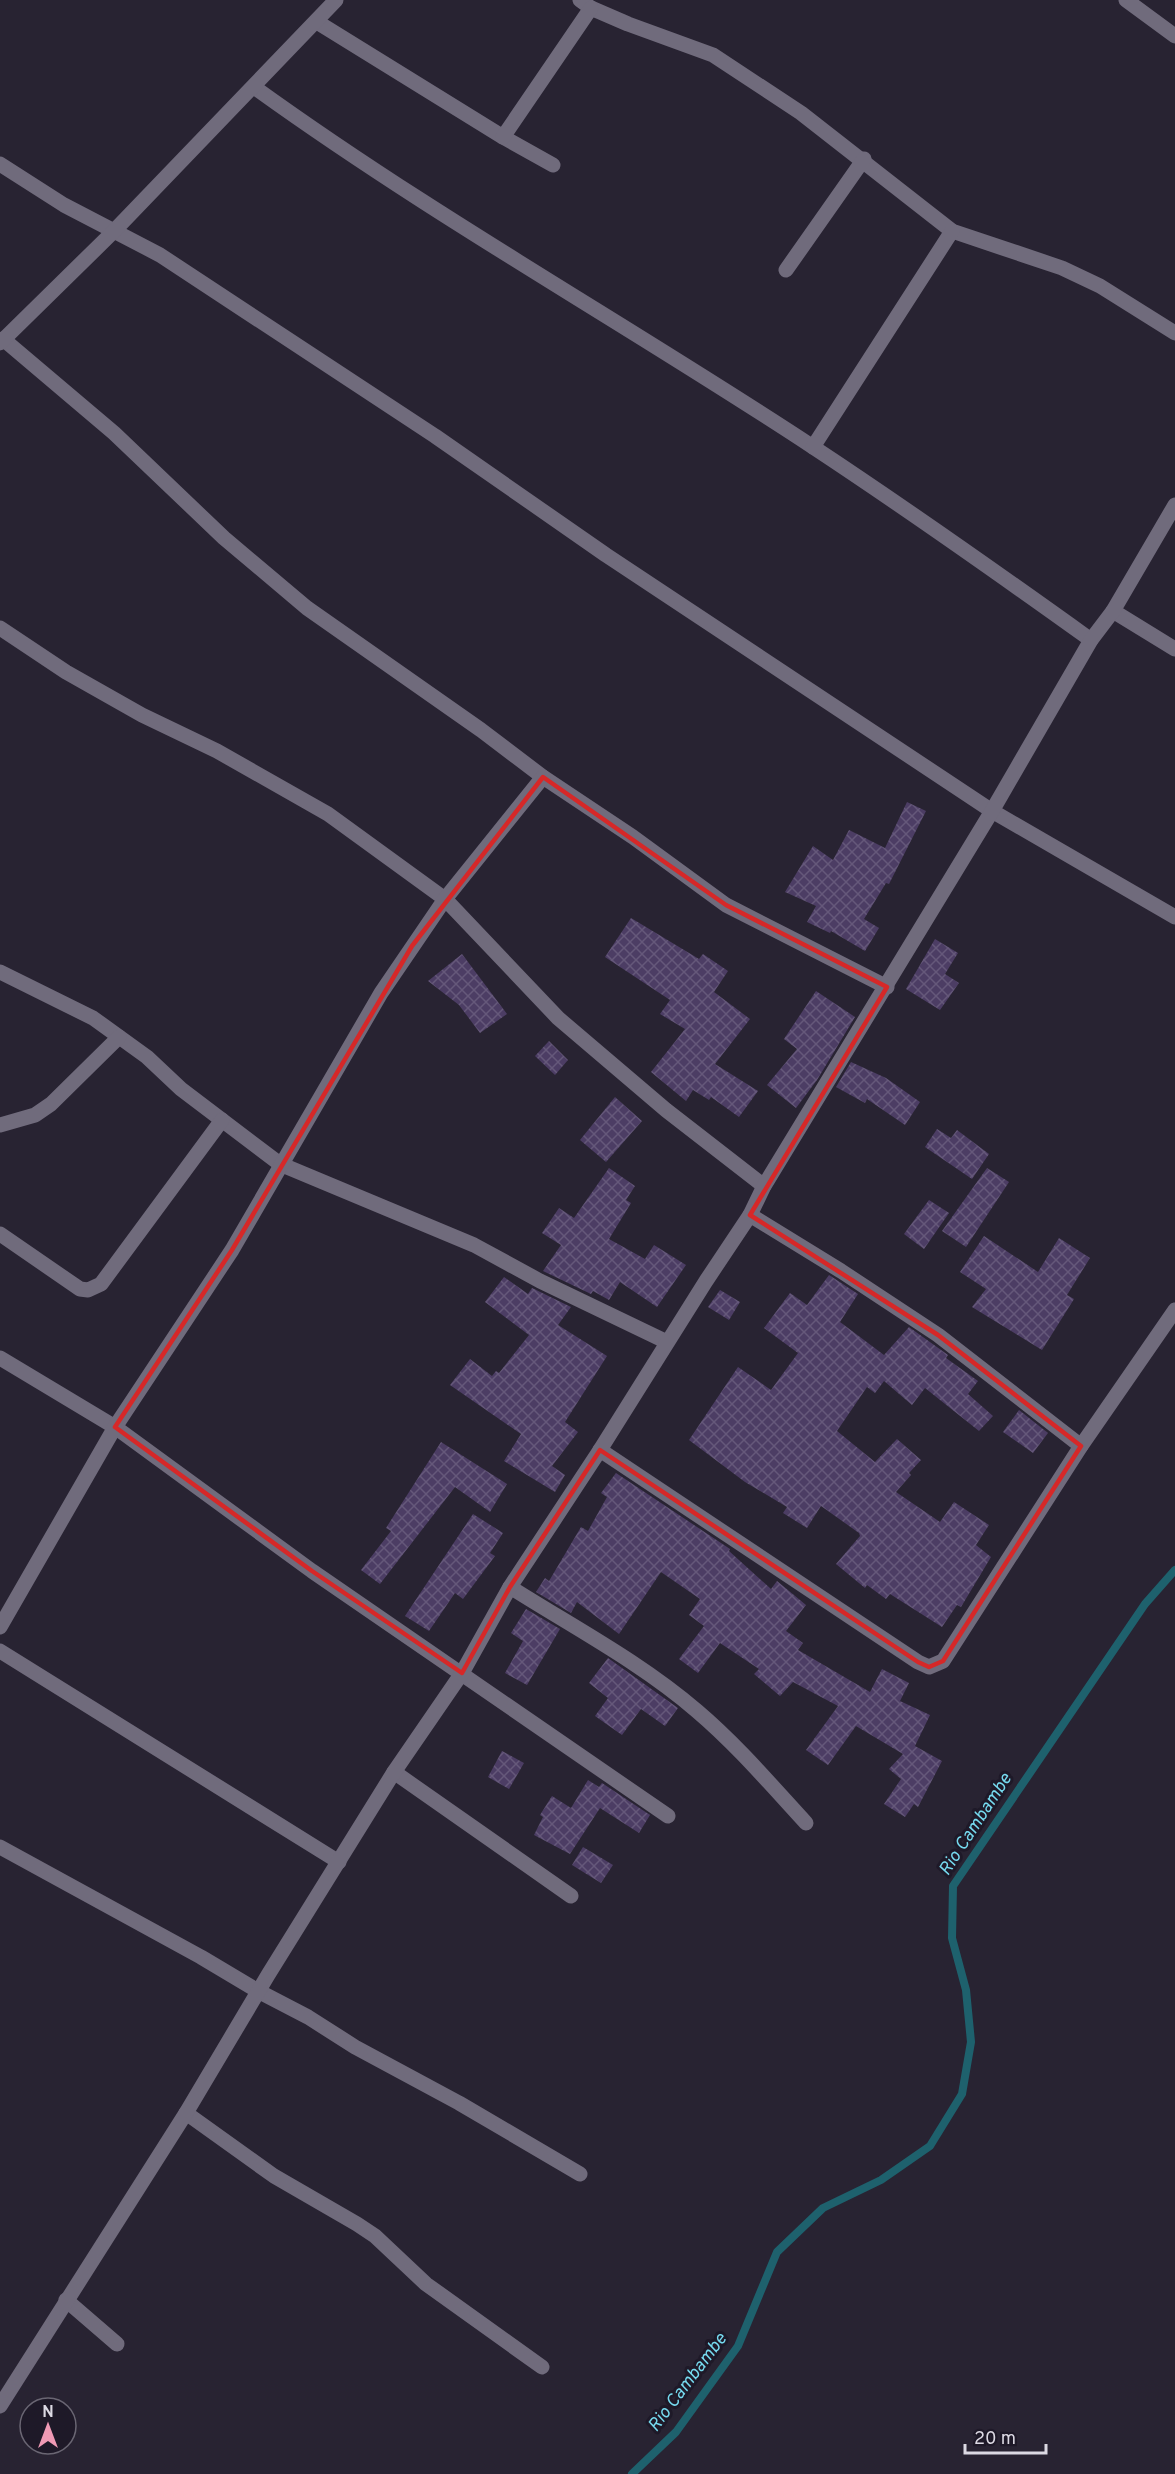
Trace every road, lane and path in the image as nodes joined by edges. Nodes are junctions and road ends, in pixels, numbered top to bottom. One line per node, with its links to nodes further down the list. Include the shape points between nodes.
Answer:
1 (336, 0): 4 (street)
2 (1126, 0): 5 (street)
3 (585, 4): 7 (street); 8 (street, via 713,55)
4 (317, 22): 6 (street); 7 (street)
5 (1175, 36)
6 (254, 87): 11 (street); 16 (street, via 436,211)
7 (503, 137): 10 (street)
8 (864, 159): 12 (street); 13 (street)
9 (0, 164): 11 (street)
10 (553, 165)
11 (114, 231): 15 (street); 23 (street, via 160,255 292,341)
12 (952, 231): 14 (street, via 1062,268 1100,286); 16 (street)
13 (786, 270)
14 (1175, 333)
15 (1, 341): 22 (street, via 114,433 224,538 307,608)
16 (813, 447): 20 (street)
17 (1175, 505): 18 (street)
18 (1113, 610): 20 (street); 21 (street)
19 (0, 628): 24 (street, via 66,672 328,814)
20 (1091, 640): 23 (street)
21 (1175, 649)
22 (543, 777): 24 (street); 27 (street, via 726,904)
23 (992, 811): 25 (street); 27 (street)
24 (446, 899): 31 (street, via 381,993); 32 (street, via 558,1018 666,1110)
25 (1175, 917)
26 (0, 972): 28 (street, via 93,1018)
27 (887, 987): 32 (street)
28 (119, 1037): 29 (street); 30 (street, via 51,1104 35,1115)
29 (222, 1120): 31 (street); 34 (street, via 101,1284 80,1289)
30 (0, 1125)
31 (280, 1164): 36 (street, via 474,1245); 38 (street, via 232,1250)
32 (764, 1186): 33 (street)
33 (750, 1215): 36 (street); 39 (street, via 938,1335)
34 (0, 1234)
35 (1175, 1310): 39 (street)
36 (668, 1341): 40 (street)
37 (0, 1358): 38 (street)
38 (115, 1427): 42 (street); 44 (street, via 312,1571)
39 (1081, 1446): 40 (street, via 943,1661 929,1667)
40 (600, 1450): 41 (street)
41 (510, 1587): 44 (street); 47 (street, via 638,1666 697,1711)
42 (0, 1628)
43 (0, 1651): 49 (street)
44 (462, 1673): 45 (street); 46 (street)
45 (394, 1772): 49 (street); 50 (street)
46 (668, 1816)
47 (806, 1823)
48 (0, 1848): 51 (street)
49 (339, 1862): 51 (street)
50 (571, 1896)
51 (258, 1991): 52 (street); 53 (street)
52 (186, 2113): 54 (street); 56 (street, via 274,2176 375,2236 426,2284)
53 (580, 2174)
54 (66, 2300): 55 (street); 57 (street)
55 (117, 2344)
56 (542, 2367)
57 (5, 2388): 58 (street)
58 (0, 2406)

